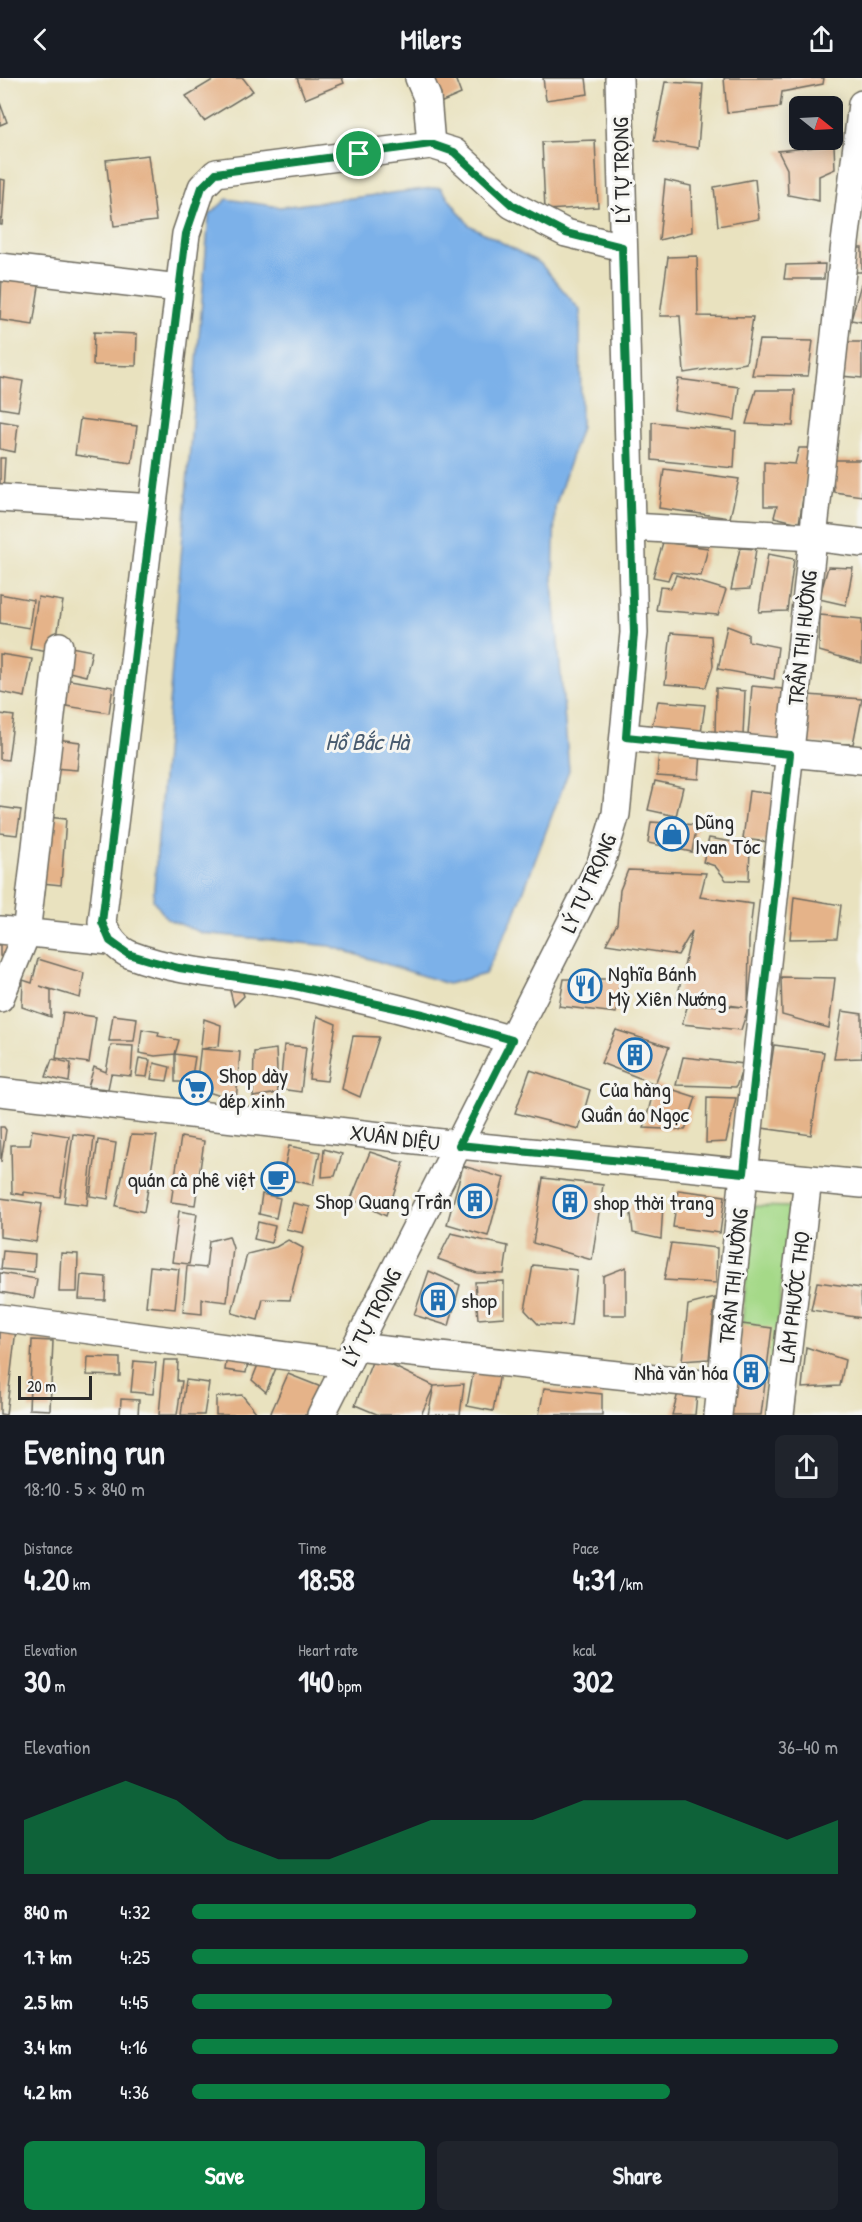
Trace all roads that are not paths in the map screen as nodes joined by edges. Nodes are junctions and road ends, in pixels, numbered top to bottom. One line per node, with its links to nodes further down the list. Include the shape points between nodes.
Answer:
1 (419, 78): 4 (street, via 427,97)
2 (619, 78): 5 (street, LÝ TỰ TRỌNG)
3 (862, 104): 11 (street, TRẦN THỊ HƯỜNG)
4 (431, 144): 5 (street, via 454,152 512,205 566,233); 7 (street, via 216,173 202,187 186,234)
5 (622, 247): 10 (street, LÝ TỰ TRỌNG)
6 (0, 267): 7 (street)
7 (179, 288): 9 (street)
8 (0, 498): 9 (street)
9 (153, 508): 18 (street, via 102,922)
10 (631, 527): 11 (street); 14 (street, LÝ TỰ TRỌNG, via 634,633)
11 (813, 537): 12 (street); 15 (street, TRẦN THỊ HƯỜNG)
12 (862, 543)
13 (59, 646): 17 (street)
14 (626, 737): 15 (street); 20 (street, LÝ TỰ TRỌNG, via 616,814 601,863)
15 (790, 754): 16 (street); 23 (street, TRẦN THỊ HƯỜNG)
16 (862, 760)
17 (13, 932): 18 (street); 19 (street)
18 (110, 941): 20 (street, via 128,954 179,968 290,985 423,1014)
19 (0, 998)
20 (512, 1040): 22 (street, LÝ TỰ TRỌNG)
21 (0, 1092): 22 (street, XUÂN DIỆU)
22 (459, 1145): 23 (street, XUÂN DIỆU); 27 (street, LÝ TỰ TRỌNG)
23 (744, 1173): 24 (street, XUÂN DIỆU); 28 (street, TRÂN THỊ HƯỜNG)
24 (808, 1179): 25 (street, XUÂN DIỆU); 31 (street, LÂM PHƯỚC THỌ)
25 (862, 1184)
26 (0, 1317): 27 (street)
27 (351, 1356): 28 (street); 29 (street, LÝ TỰ TRỌNG)
28 (721, 1386): 30 (street, TRÂN THỊ HƯỜNG)
29 (321, 1415)
30 (718, 1415)
31 (780, 1415)

